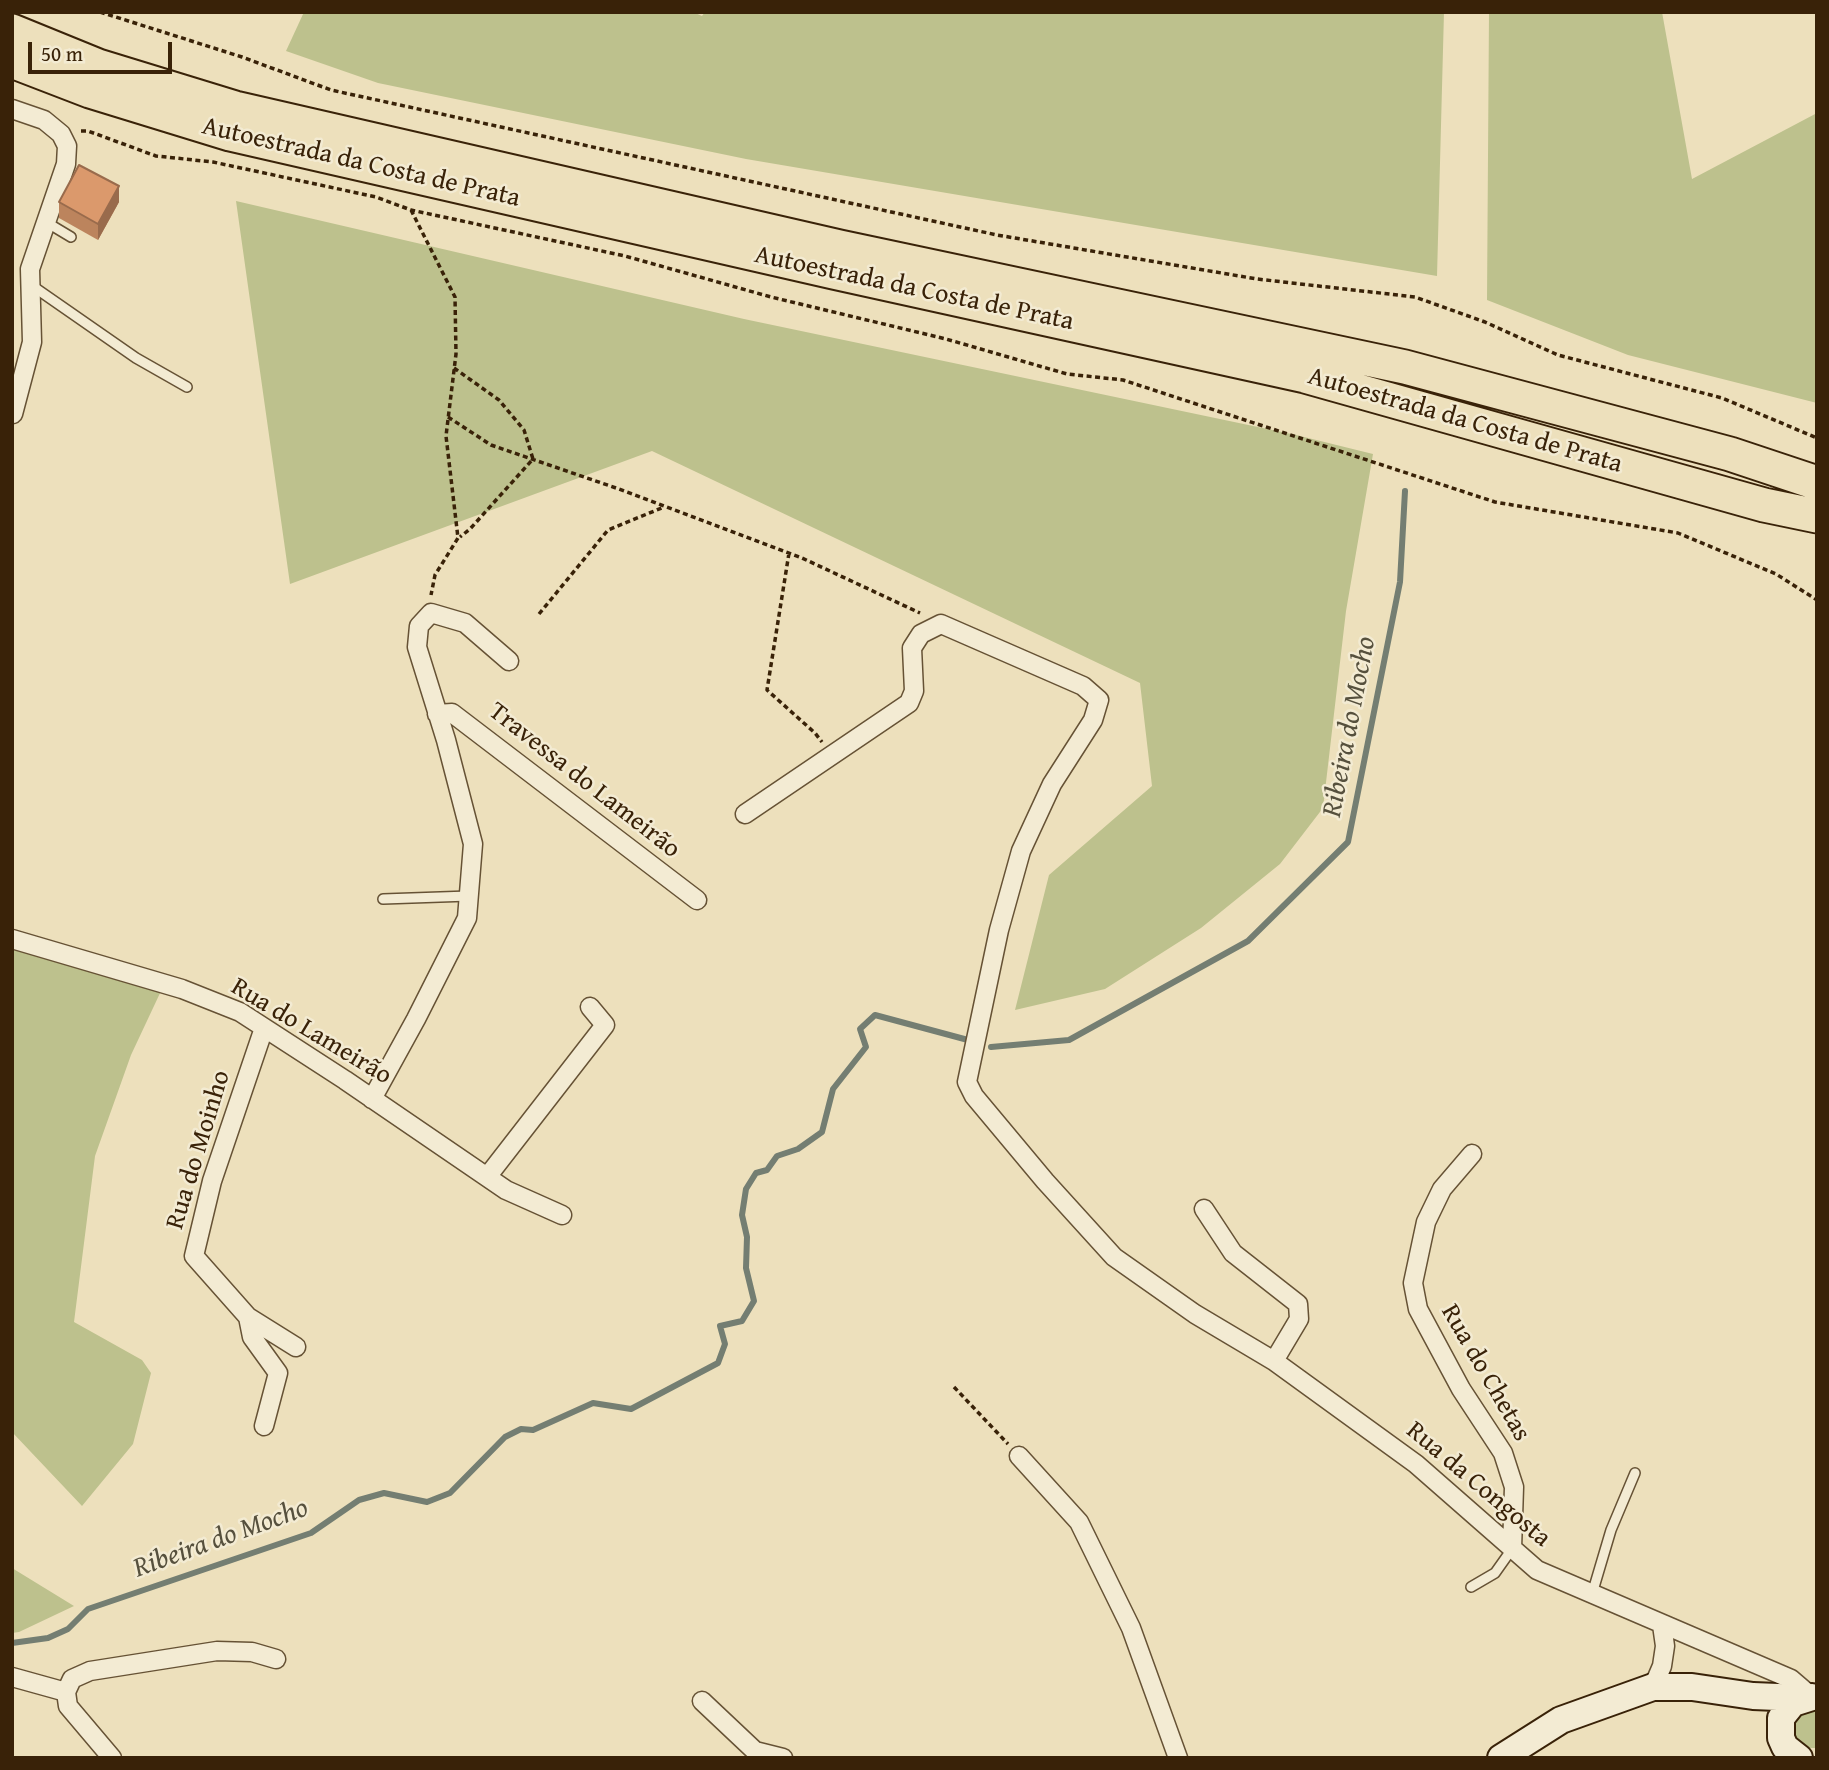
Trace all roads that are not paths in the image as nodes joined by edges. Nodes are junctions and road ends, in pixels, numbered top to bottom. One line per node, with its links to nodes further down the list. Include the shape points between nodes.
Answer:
1 (12, 31): 9 (highway, Autoestrada da Costa de Prata, via 98,66 235,108 840,247 1405,367 1730,454)
2 (12, 61): 10 (highway, Autoestrada da Costa de Prata, via 90,91 230,134 1305,376)
3 (12, 109): 4 (street, via 44,120 67,146 66,164)
4 (45, 221): 5 (lane); 6 (street)
5 (71, 237)
6 (30, 284): 7 (lane, via 136,358); 8 (street, via 32,342)
7 (187, 387)
8 (13, 414)
9 (1817, 483)
10 (1764, 505): 11 (highway, Autoestrada da Costa de Prata); 12 (highway)
11 (1817, 516)
12 (1817, 541)
13 (509, 661): 14 (street, Travessa do Lameirão, via 465,623 431,614 419,626 418,647)
14 (437, 714): 16 (street, via 472,844); 18 (street, Travessa do Lameirão, via 453,713)
15 (745, 814): 29 (street, Rua da Congosta, via 909,703 914,691 912,648 921,634 941,624 1083,686 1099,700 1093,720 1052,784 1021,851 967,1082 1045,1181 1114,1257 1195,1314)
16 (469, 896): 17 (lane); 22 (street, via 467,918)
17 (383, 899)
18 (696, 900)
19 (12, 939): 21 (street, Rua do Lameirão, via 182,989 240,1012)
20 (590, 1007): 24 (street, via 605,1025)
21 (264, 1028): 22 (street, Rua do Lameirão); 27 (street, Rua do Moinho, via 212,1181 194,1256)
22 (372, 1099): 24 (street, Rua do Lameirão)
23 (1472, 1154): 33 (street, Rua do Chetas, via 1442,1189 1426,1222 1412,1283 1418,1309 1461,1389 1503,1453 1514,1487)
24 (486, 1177): 26 (street, Rua do Lameirão)
25 (1204, 1209): 29 (street, via 1233,1253 1298,1304 1299,1319)
26 (562, 1215)
27 (247, 1317): 28 (street); 30 (street, Rua do Moinho, via 252,1337 278,1373)
28 (296, 1347)
29 (1274, 1361): 33 (street, Rua da Congosta, via 1416,1464)
30 (264, 1426)
31 (1018, 1456): 48 (street, via 1079,1522 1131,1628)
32 (1635, 1473): 35 (lane, via 1611,1530)
33 (1512, 1549): 34 (lane, via 1495,1573); 35 (street, Rua da Congosta, via 1537,1570)
34 (1471, 1587)
35 (1592, 1594): 36 (street, Rua da Congosta)
36 (1662, 1625): 39 (street, via 1665,1646); 42 (street, Rua da Congosta, via 1791,1679)
37 (276, 1659): 40 (street, via 252,1652 217,1651 90,1671 72,1679)
38 (12, 1677): 40 (street)
39 (1653, 1687): 41 (street, via 1692,1686); 49 (street, via 1561,1720)
40 (66, 1692): 46 (street, via 68,1706)
41 (1753, 1696): 42 (street); 44 (street)
42 (1810, 1698): 44 (street, via 1786,1710)
43 (702, 1701): 47 (street, via 755,1751)
44 (1780, 1728): 45 (street, via 1785,1747)
45 (1794, 1756)
46 (112, 1758)
47 (783, 1758)
48 (1178, 1758)
49 (1501, 1758)

